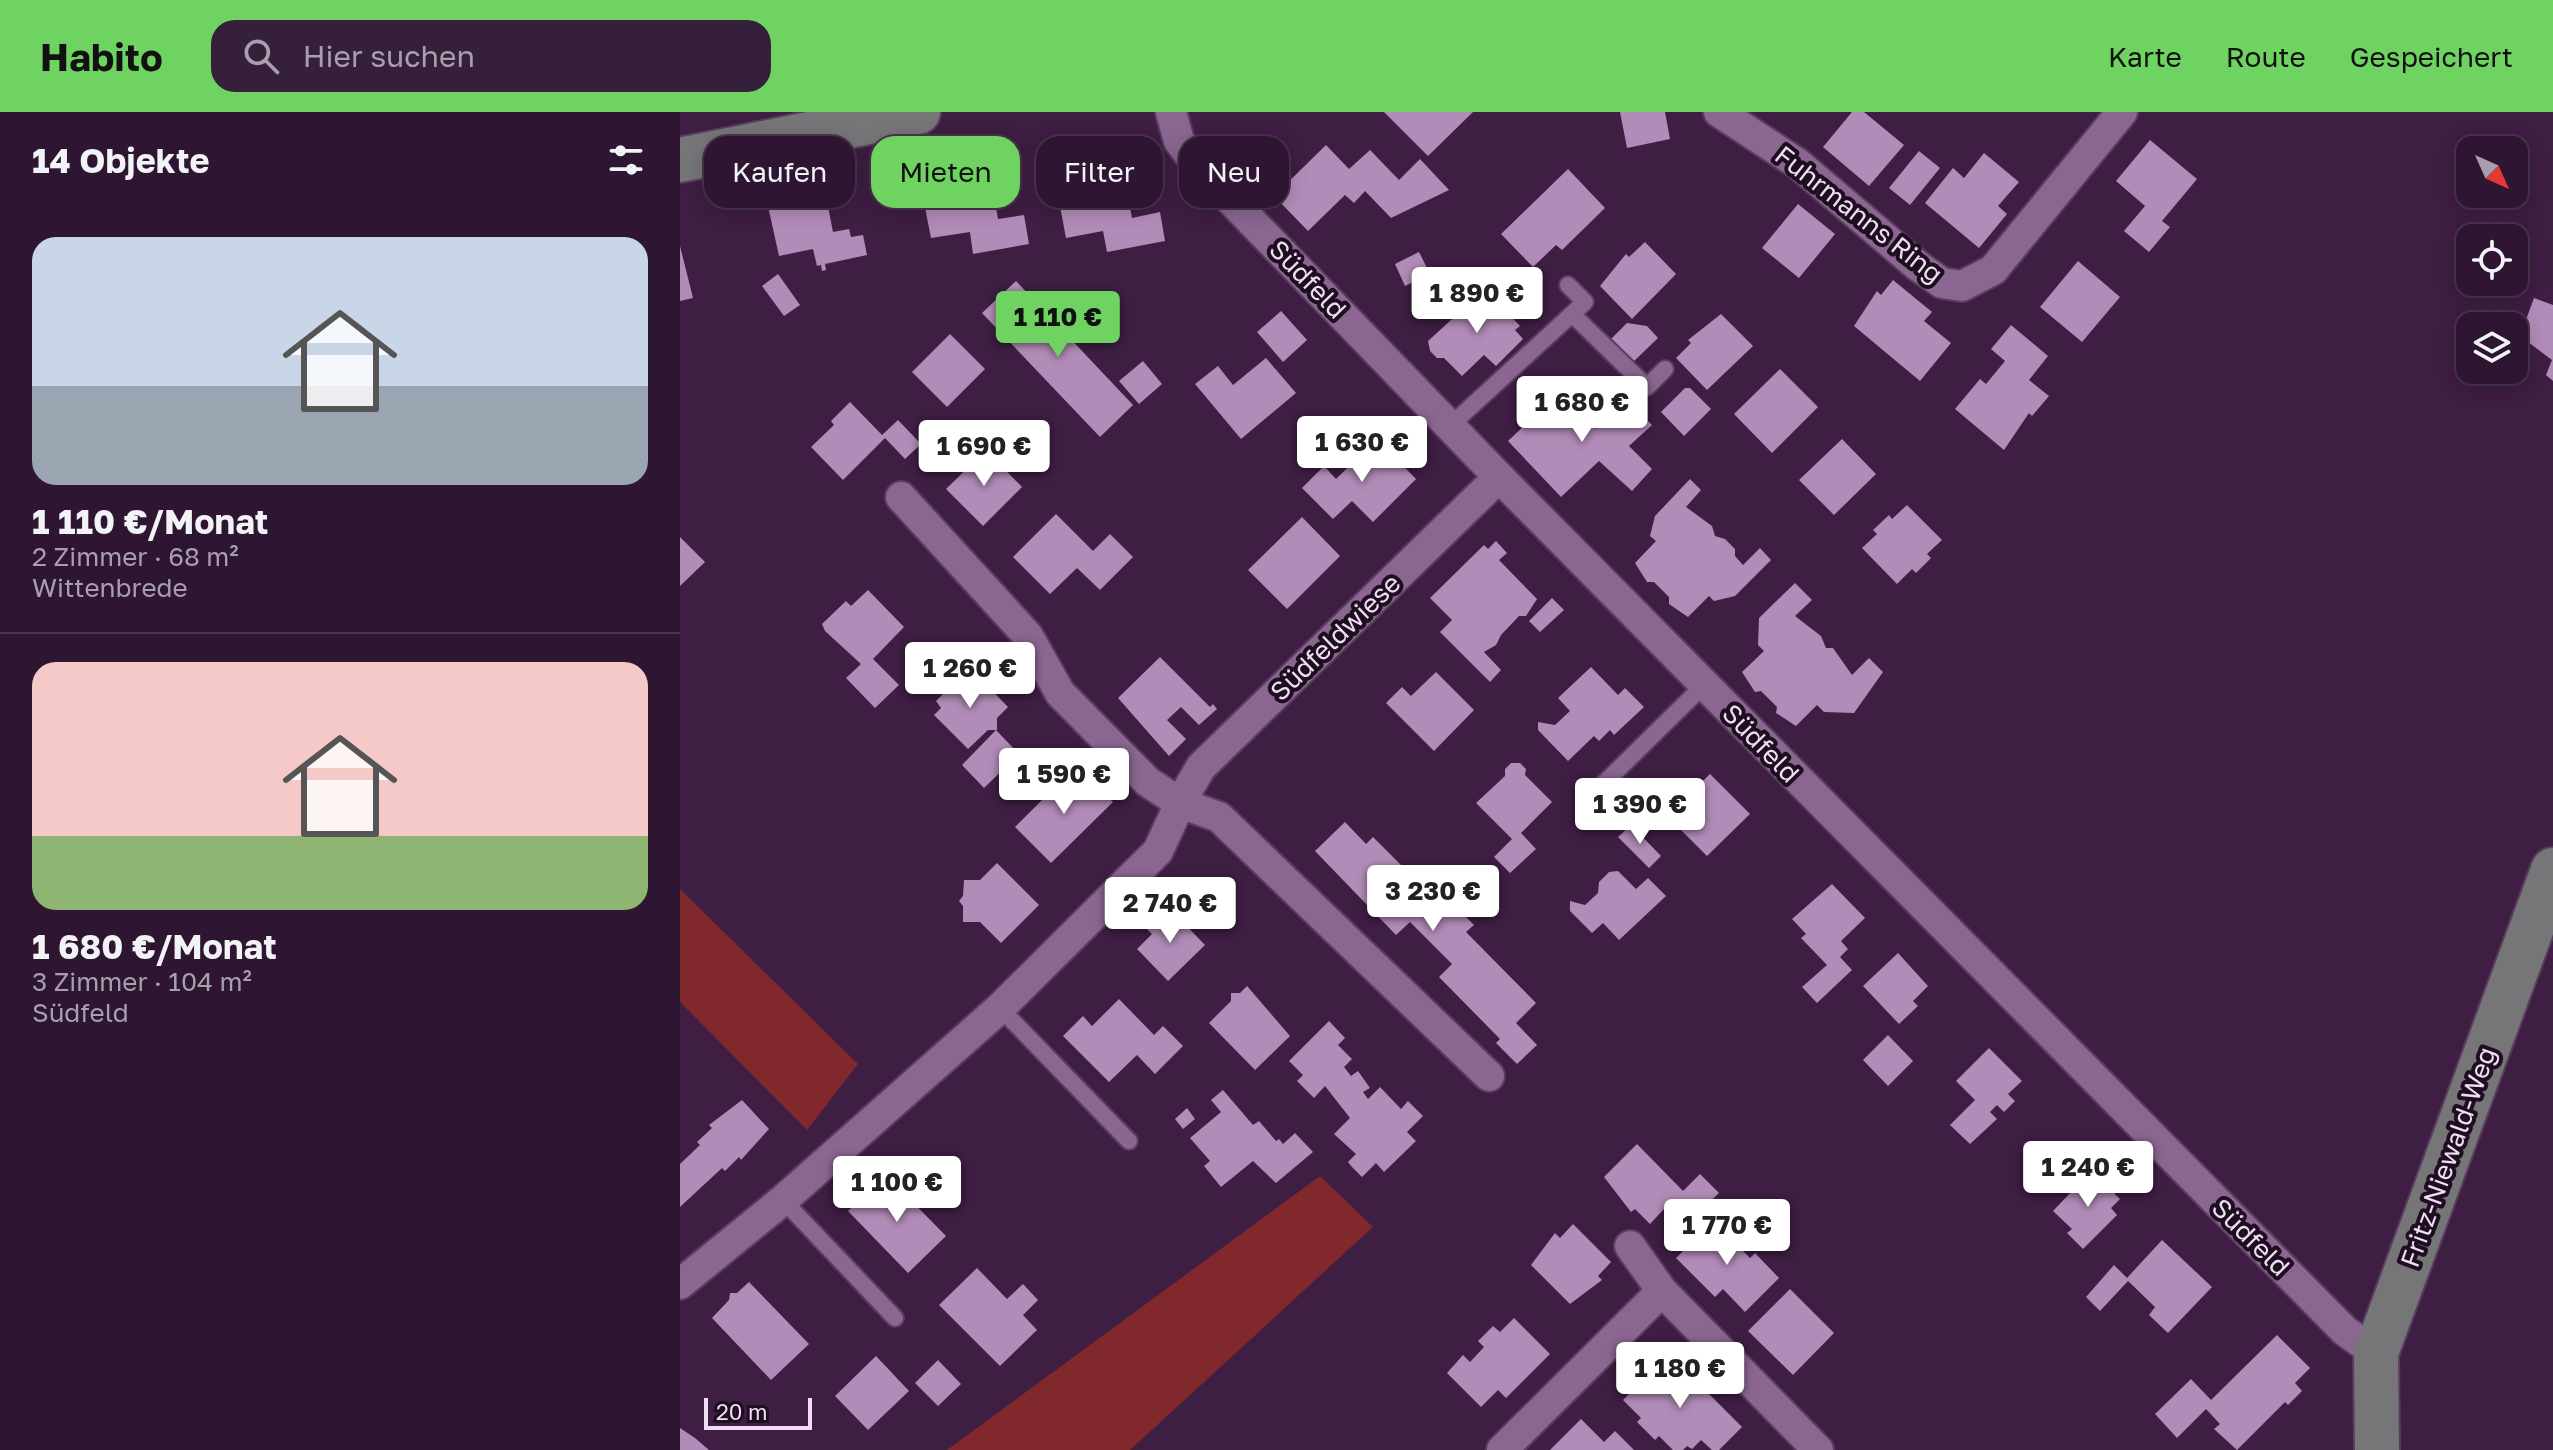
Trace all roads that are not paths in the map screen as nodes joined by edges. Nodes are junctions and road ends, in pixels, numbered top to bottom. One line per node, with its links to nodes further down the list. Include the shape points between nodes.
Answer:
1 (918, 112): 5 (street)
2 (1171, 112): 9 (street, Südfeld, via 1179,141 1198,166)
3 (1719, 112): 4 (street, Fuhrmanns Ring, via 1797,163 1918,266 1942,283 1962,286 1993,270)
4 (2122, 112)
5 (680, 160)
6 (1568, 285): 7 (lane, via 1585,302)
7 (1572, 314): 8 (lane, via 1647,387); 9 (lane)
8 (1665, 369)
9 (1451, 425): 10 (street, Südfeld)
10 (1499, 477): 12 (street, Südfeld); 14 (street, Südfeldwiese, via 1201,767)
11 (901, 497): 14 (street, via 1028,636 1060,693 1148,782)
12 (1704, 685): 13 (lane); 24 (street, Südfeld, via 2345,1331)
13 (1591, 796)
14 (1180, 803): 16 (street, Südfeldwiese, via 1158,851); 17 (street, via 1219,817)
15 (2553, 870): 24 (street, Fritz-Niewald-Weg)
16 (1000, 1008): 18 (lane); 19 (street, Südfeldwiese)
17 (1489, 1076)
18 (1129, 1141)
19 (783, 1200): 21 (street, Südfeldwiese); 23 (lane)
20 (1630, 1246): 22 (street)
21 (680, 1284)
22 (1662, 1291): 25 (street); 26 (street)
23 (895, 1318)
24 (2376, 1353): 27 (street, Fritz-Niewald-Weg)
25 (1502, 1450)
26 (1818, 1450)
27 (2377, 1450)

